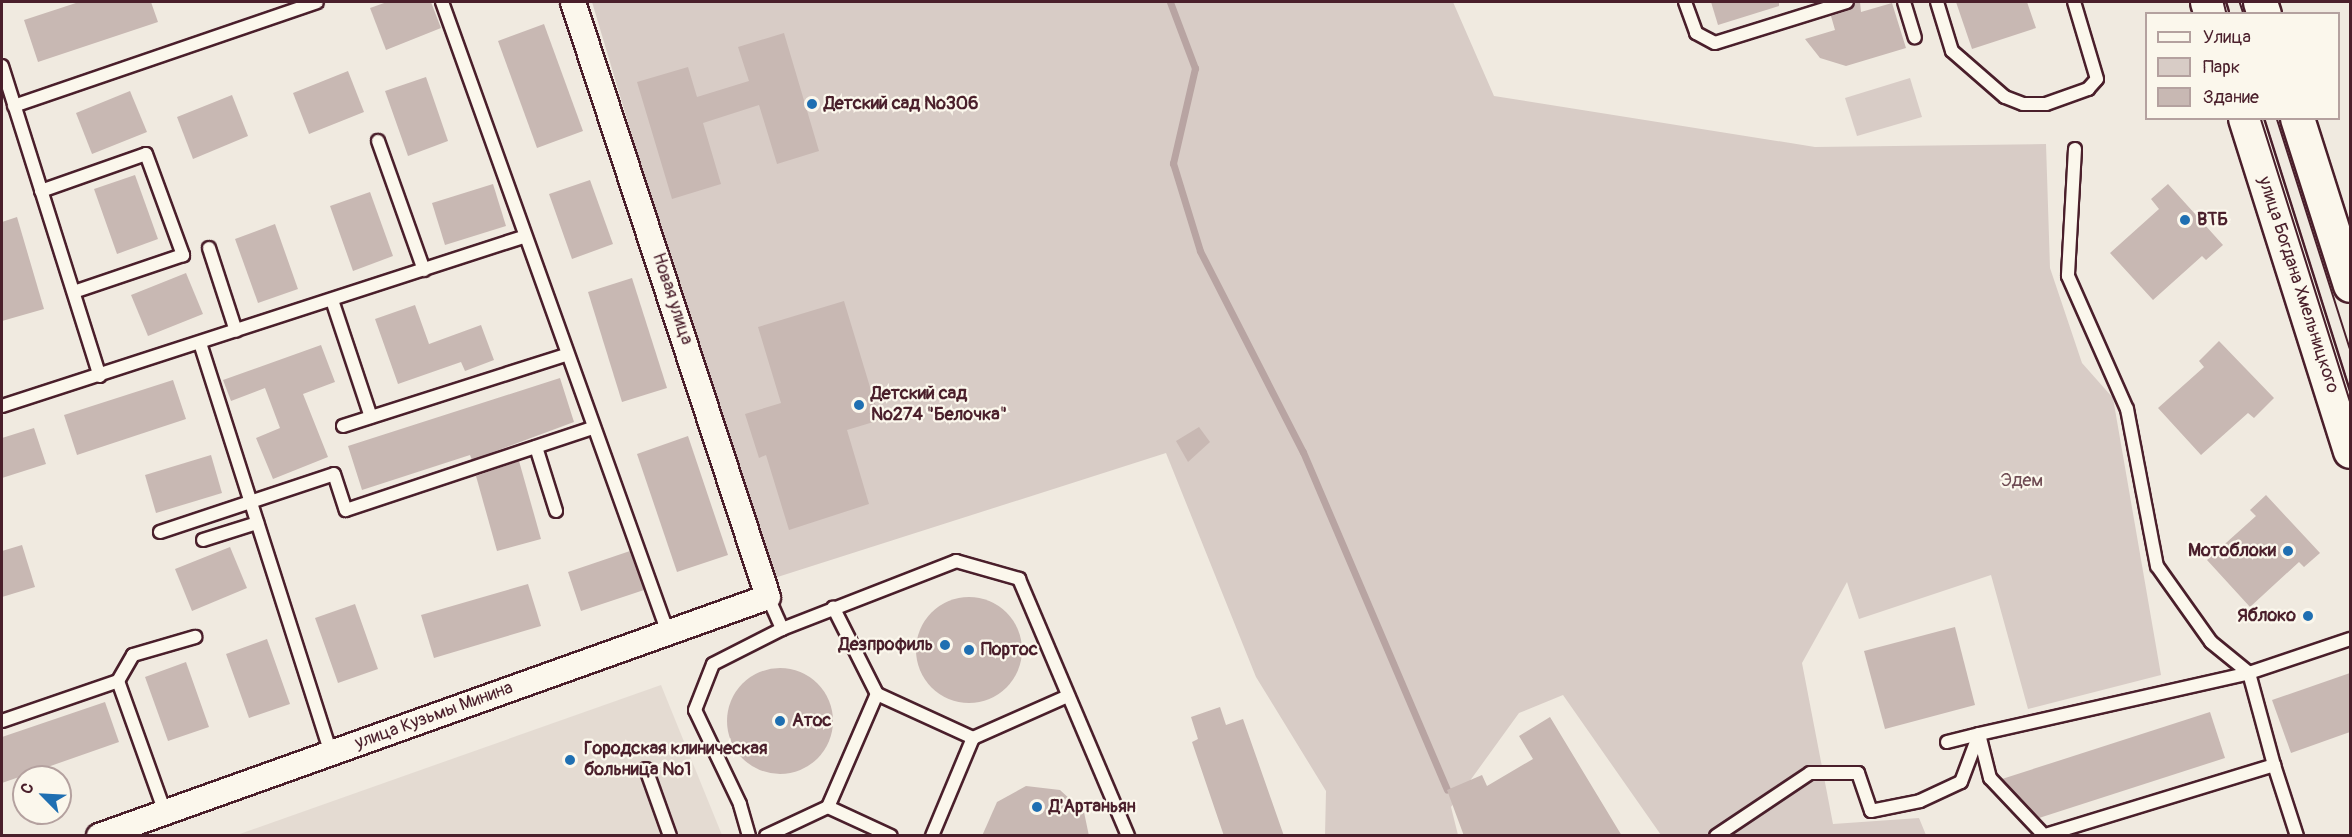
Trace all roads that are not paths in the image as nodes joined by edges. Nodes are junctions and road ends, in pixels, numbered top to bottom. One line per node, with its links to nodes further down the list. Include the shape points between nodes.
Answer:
1 (317, 2): 11 (lane)
2 (442, 2): 17 (lane)
3 (573, 2): 38 (street, Новая улица)
4 (1685, 2): 5 (lane, via 1696,33 1715,43)
5 (1847, 2)
6 (1904, 2): 9 (lane, via 1905,24)
7 (1936, 2): 8 (lane, via 1952,51 2005,97 2034,104 2088,89 2097,78)
8 (2074, 2)
9 (1915, 37)
10 (2, 66): 11 (lane)
11 (14, 106): 16 (lane)
12 (2246, 120): 32 (highway, улица Богдана Хмельницкого)
13 (2298, 120): 20 (highway)
14 (378, 141): 19 (lane)
15 (2075, 149): 44 (lane, via 2068,276 2127,409 2157,566 2211,642)
16 (41, 191): 21 (lane); 21 (lane, via 146,154 183,255)
17 (524, 237): 19 (lane); 25 (lane)
18 (209, 248): 23 (lane)
19 (424, 270): 22 (lane)
20 (2350, 285)
21 (74, 292): 26 (lane)
22 (332, 300): 23 (lane); 28 (lane)
23 (236, 332): 24 (lane)
24 (200, 344): 26 (lane); 33 (lane)
25 (566, 355): 28 (lane); 30 (lane)
26 (100, 376): 27 (lane)
27 (2, 406)
28 (371, 417): 29 (lane)
29 (344, 426)
30 (593, 428): 31 (lane); 41 (lane)
31 (536, 447): 33 (lane, via 346,510 334,474); 34 (lane)
32 (2350, 451)
33 (250, 502): 35 (lane); 36 (lane)
34 (556, 511)
35 (257, 523): 37 (lane); 52 (lane)
36 (160, 531)
37 (203, 540)
38 (768, 597): 40 (lane); 41 (street, улица Кузьмы Минина)
39 (833, 607): 40 (lane); 46 (lane); 47 (lane, via 956,561 1019,579)
40 (782, 628): 60 (lane, via 713,664 695,710 740,804)
41 (668, 633): 52 (street, улица Кузьмы Минина)
42 (195, 637): 45 (lane, via 133,655)
43 (2350, 639): 44 (lane)
44 (2249, 673): 49 (lane); 53 (lane)
45 (118, 681): 48 (lane); 56 (lane)
46 (877, 694): 50 (lane); 55 (lane)
47 (1068, 696): 50 (lane); 64 (lane)
48 (2, 721)
49 (1979, 734): 51 (lane); 57 (lane, via 1990,778); 65 (lane, via 1961,782 1920,801 1871,811 1858,773 1810,773)
50 (973, 738): 63 (lane)
51 (1947, 742)
52 (331, 753): 56 (street, улица Кузьмы Минина)
53 (2274, 765): 57 (lane); 66 (lane)
54 (646, 769): 59 (lane)
55 (828, 807): 61 (lane); 62 (lane)
56 (165, 812): 58 (street, улица Кузьмы Минина)
57 (2041, 834)
58 (99, 836)
59 (670, 836)
60 (749, 836)
61 (766, 836)
62 (891, 836)
63 (932, 836)
64 (1128, 836)
65 (1716, 836)
66 (2297, 836)

